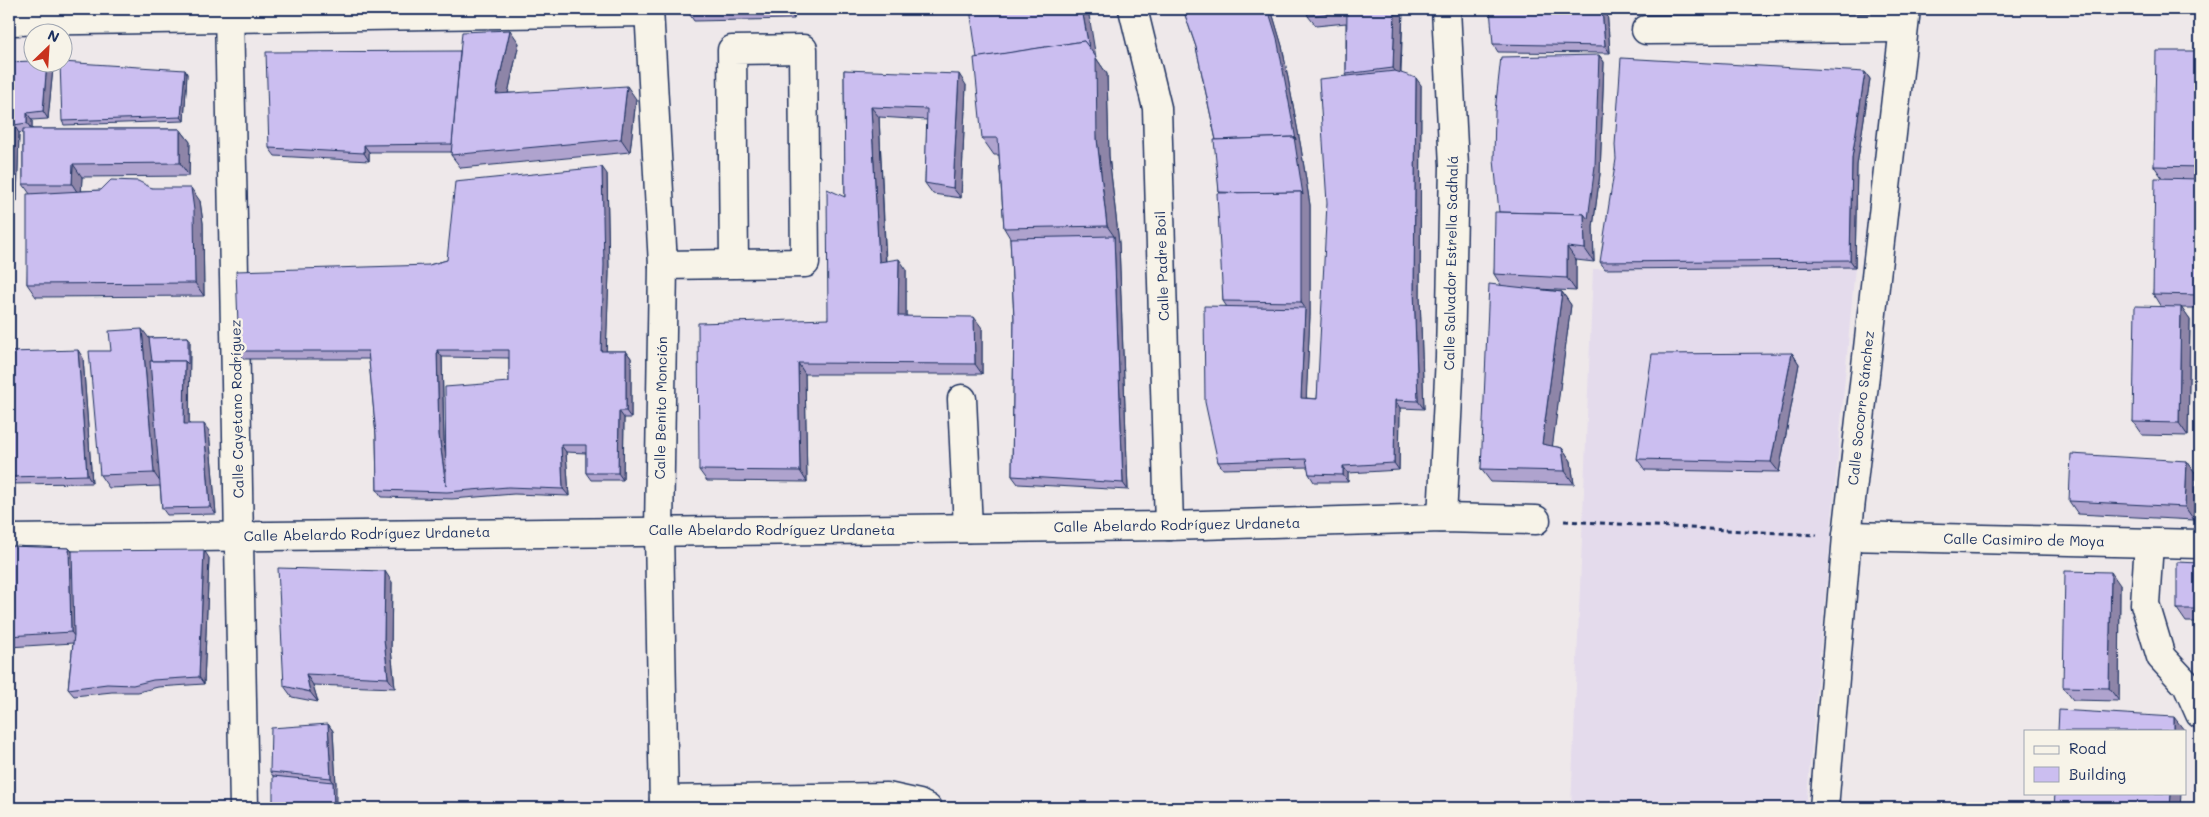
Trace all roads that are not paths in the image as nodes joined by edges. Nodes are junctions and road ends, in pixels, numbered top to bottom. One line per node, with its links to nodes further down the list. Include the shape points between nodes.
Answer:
1 (1133, 9): 13 (street, Calle Padre Boil, via 1157,108)
2 (1446, 9): 11 (street, Calle Salvador Estrella Sadhalá, via 1454,166 1450,357)
3 (649, 10): 4 (street); 9 (street, Calle Benito Monción)
4 (229, 13): 6 (street); 16 (street, Calle Cayetano Rodríguez)
5 (1904, 18): 7 (street); 17 (street, Calle Socorro Sánchez)
6 (9, 21)
7 (1646, 30)
8 (734, 263): 8 (street, via 805,264 804,49 732,50); 9 (street)
9 (663, 265): 15 (street, Calle Benito Monción)
10 (962, 399): 14 (street)
11 (1442, 518): 12 (street, Calle Abelardo Rodríguez Urdaneta); 13 (street, Calle Abelardo Rodríguez Urdaneta)
12 (1536, 520)
13 (1169, 526): 14 (street, Calle Abelardo Rodríguez Urdaneta)
14 (968, 528): 15 (street, Calle Abelardo Rodríguez Urdaneta)
15 (659, 531): 16 (street, Calle Abelardo Rodríguez Urdaneta); 22 (street, Calle Benito Monción)
16 (239, 536): 18 (street, Calle Abelardo Rodríguez Urdaneta); 23 (street, Calle Cayetano Rodríguez)
17 (1847, 536): 19 (street, Calle Casimiro de Moya); 25 (street, Calle Socorro Sánchez)
18 (9, 539)
19 (2149, 543): 20 (street, Calle Casimiro de Moya); 21 (street, via 2145,604 2158,648 2161,657 2187,685)
20 (2200, 544)
21 (2200, 714)
22 (664, 804): 24 (street, via 887,798)
23 (244, 808)
24 (927, 808)
25 (1824, 808)

